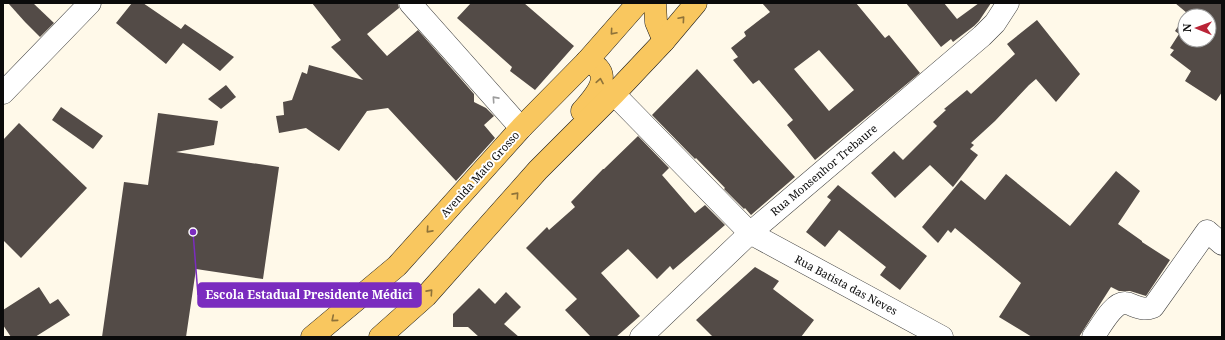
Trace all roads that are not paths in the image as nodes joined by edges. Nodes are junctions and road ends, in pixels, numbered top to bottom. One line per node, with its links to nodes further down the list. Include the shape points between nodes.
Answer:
1 (410, 3): 11 (street, one-way to 1)
2 (638, 3): 8 (main road, Avenida Mato Grosso, one-way to 8)
3 (655, 3): 7 (main road, via 656,22)
4 (696, 3): 7 (main road, one-way to 4)
5 (1008, 3): 13 (street, Rua Monsenhor Trebaure, via 982,36)
6 (83, 5): 9 (street)
7 (664, 41): 10 (main road)
8 (587, 61): 11 (main road, Avenida Mato Grosso); 12 (main road, one-way to 8, via 598,92 602,76 598,68)
9 (3, 93)
10 (614, 94): 12 (main road); 13 (street, Rua Batista das Neves)
11 (521, 128): 15 (main road, Avenida Mato Grosso, one-way to 15, via 397,266)
12 (538, 170): 16 (main road, one-way to 12, via 426,296)
13 (750, 233): 17 (street, Rua Monsenhor Trebaure); 18 (street, Rua Batista das Neves)
14 (1222, 244): 19 (street, via 1207,231 1153,307 1147,309 1125,303 1118,305)
15 (312, 337)
16 (380, 337)
17 (641, 337)
18 (942, 337)
19 (1093, 337)

